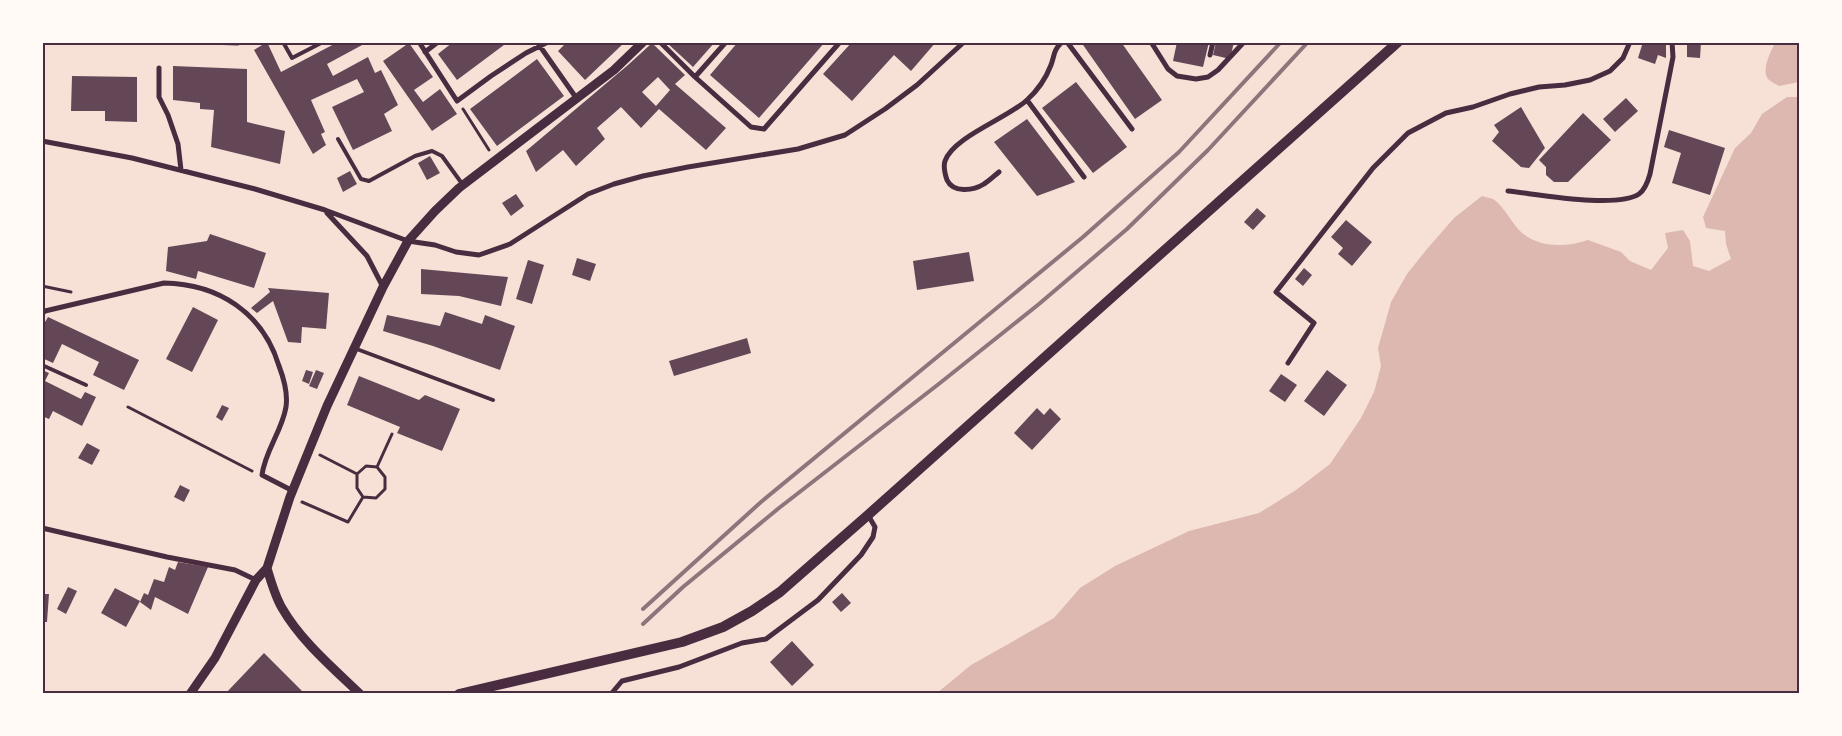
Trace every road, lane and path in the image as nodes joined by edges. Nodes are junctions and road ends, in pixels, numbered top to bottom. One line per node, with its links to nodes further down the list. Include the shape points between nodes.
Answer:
1 (207, 42): 20 (street)
2 (283, 42): 3 (lane, via 292,58)
3 (323, 42)
4 (419, 42): 22 (street)
5 (438, 42): 22 (street)
6 (548, 42): 21 (street)
7 (642, 42): 26 (street, via 614,70)
8 (660, 42): 25 (street)
9 (726, 42): 25 (street)
10 (840, 42): 25 (street, via 764,129 751,127)
11 (964, 42): 39 (street, via 886,110 845,135 821,144 688,167 614,184 588,194 510,244 479,255)
12 (1062, 42): 27 (street, via 1054,50 1045,79)
13 (1067, 42): 29 (street)
14 (1151, 42): 16 (street, via 1168,70 1177,76 1196,79 1208,77 1218,70)
15 (1213, 42): 23 (street)
16 (1244, 42)
17 (1398, 42): 55 (main road)
18 (1630, 42): 43 (street, via 1623,58 1610,71 1590,80 1510,94 1446,113 1408,133 1373,168 1276,292 1314,323)
19 (1672, 42): 37 (street, via 1673,57 1650,174 1640,193 1607,200)
20 (238, 43)
21 (538, 45): 26 (street); 28 (street)
22 (425, 52): 28 (street)
23 (1210, 55)
24 (158, 68): 33 (street, via 159,97 178,144)
25 (695, 77)
26 (577, 99): 32 (street)
27 (1027, 100): 34 (street, via 953,147 944,162 944,173 954,188 966,190 983,185); 35 (street)
28 (457, 101): 32 (path)
29 (1132, 128)
30 (338, 139): 36 (lane, via 361,179 369,181 415,156 432,151 442,156)
31 (42, 141): 33 (street)
32 (495, 159): 36 (street)
33 (181, 170): 38 (street)
34 (998, 172)
35 (1084, 177)
36 (462, 185): 39 (street)
37 (1508, 191)
38 (325, 210): 39 (street); 40 (street, via 367,256)
39 (408, 242): 40 (street)
40 (383, 287): 42 (street)
41 (42, 314): 52 (street, via 164,283 181,283 221,295 237,305 262,329 278,361 286,390 283,420 263,465)
42 (354, 348): 46 (lane); 49 (street)
43 (1288, 363)
44 (42, 364): 45 (lane)
45 (86, 385)
46 (493, 400)
47 (128, 407): 52 (path)
48 (392, 434): 50 (path)
49 (309, 450): 51 (path); 53 (street)
50 (377, 467): 51 (path, via 366,466); 54 (path, via 385,477 385,489 376,498)
51 (357, 474): 54 (path, via 357,488)
52 (262, 475): 53 (street)
53 (292, 494): 54 (path, via 348,522); 57 (street)
54 (363, 497)
55 (868, 515): 61 (main road, via 780,592 723,627 682,642); 62 (street, via 875,527 873,537 861,556 818,600 766,639 742,643 680,667 622,681)
56 (42, 528): 58 (street, via 235,570)
57 (268, 568): 58 (street); 60 (street, via 282,608 299,633)
58 (256, 580): 59 (street, via 215,658)
59 (190, 694)
60 (360, 694)
61 (459, 694)
62 (611, 694)

